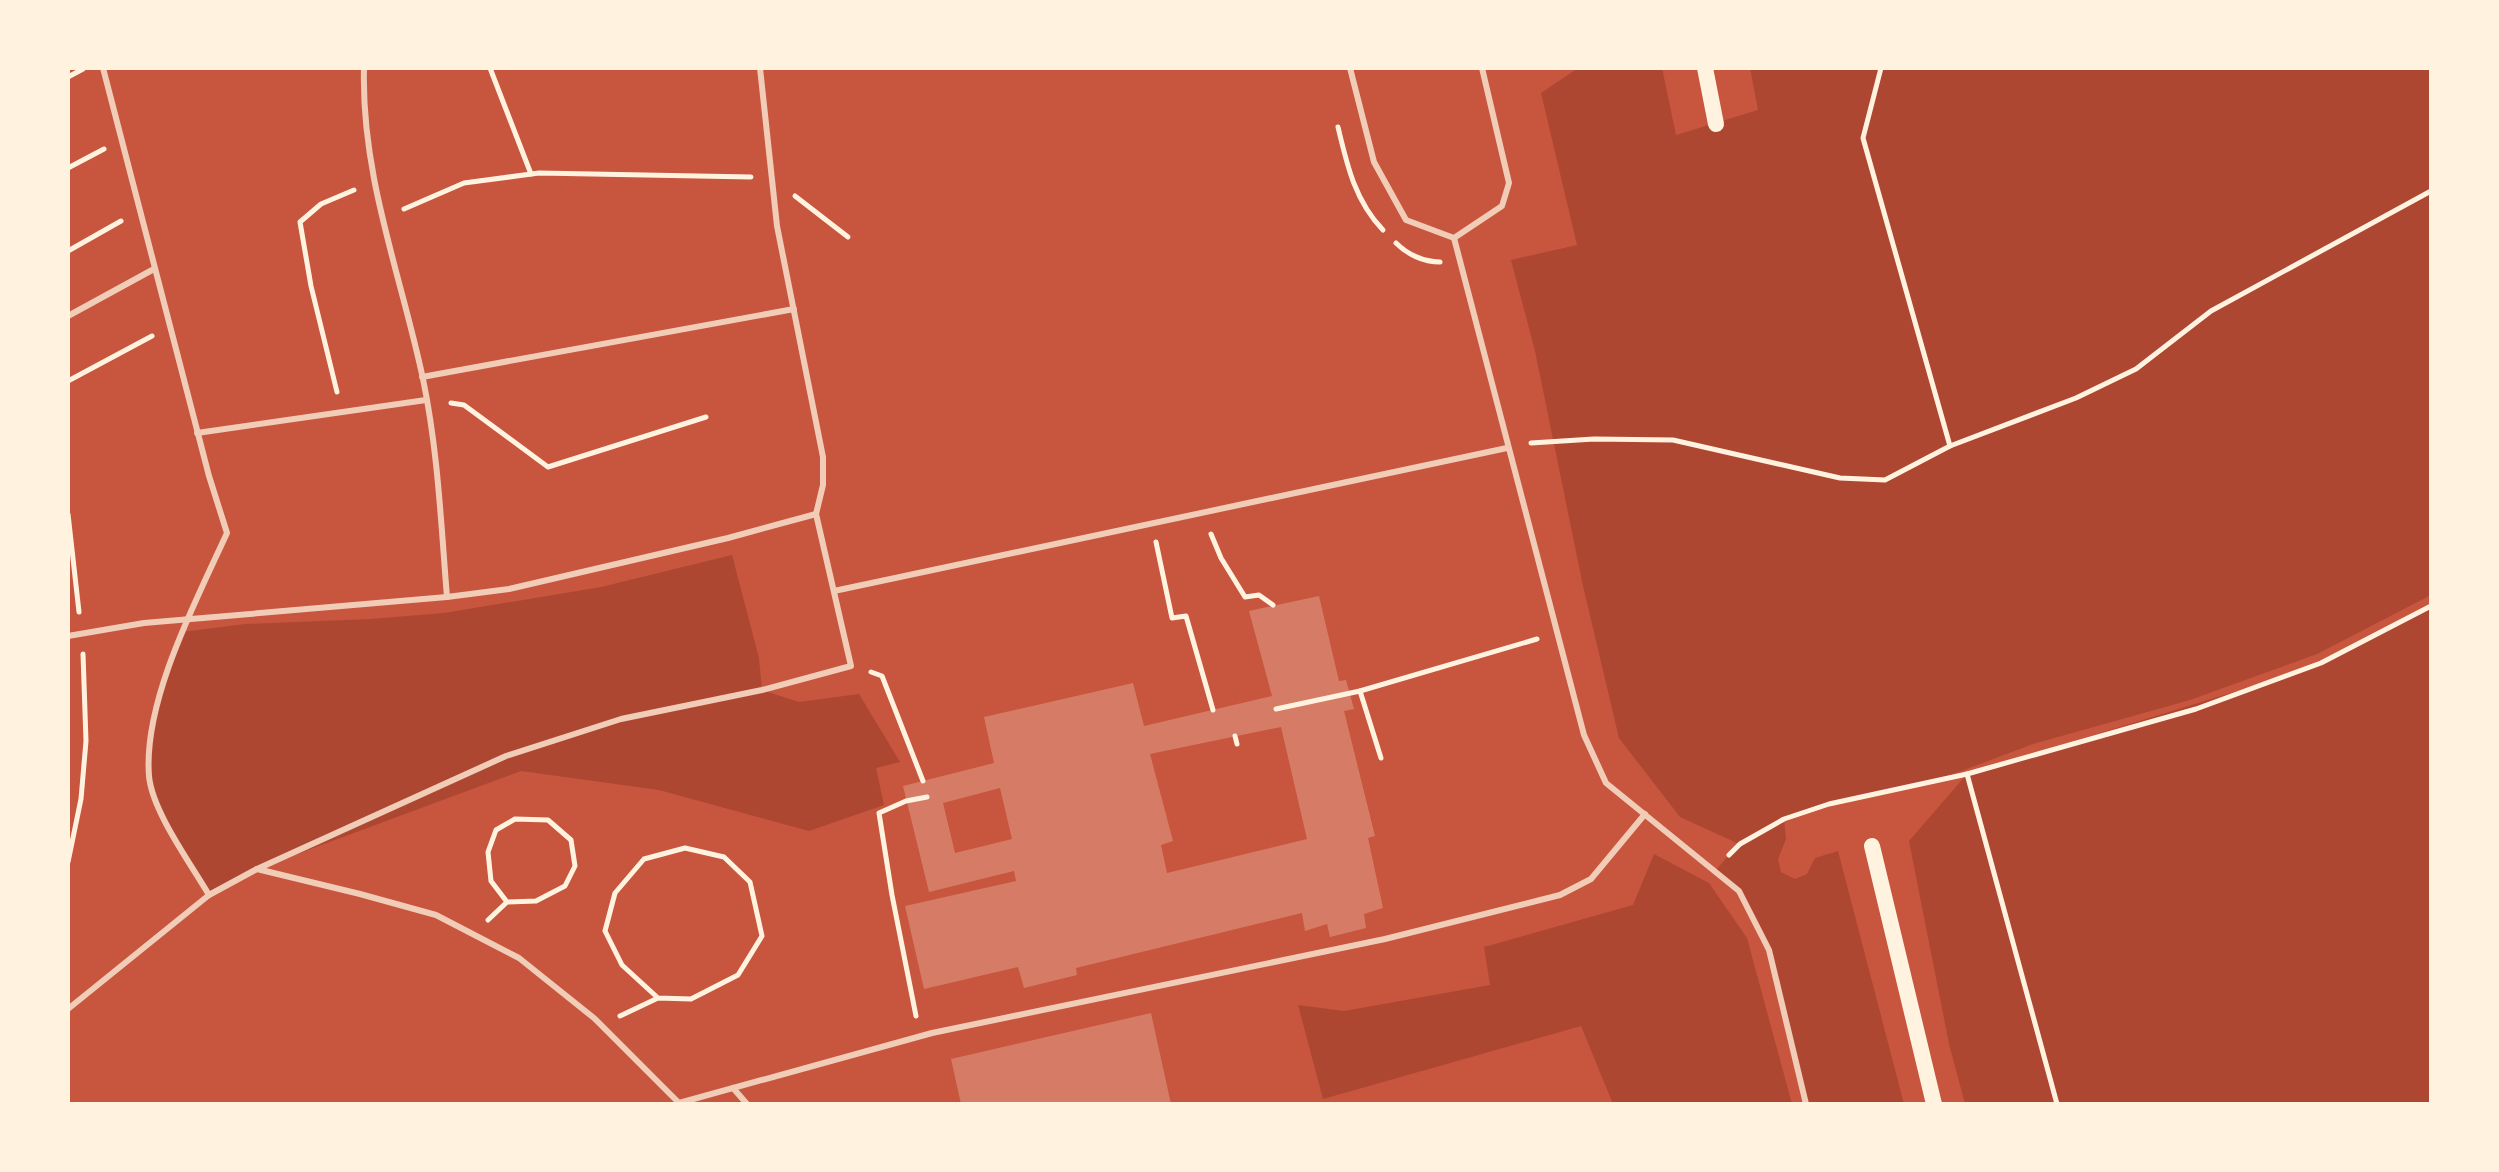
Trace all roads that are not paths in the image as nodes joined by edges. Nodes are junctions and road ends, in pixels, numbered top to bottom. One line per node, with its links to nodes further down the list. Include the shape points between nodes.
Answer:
1 (103, 68): 9 (lane)
2 (364, 68): 12 (lane, via 374,182)
3 (760, 68): 10 (lane, via 777,226)
4 (1350, 68): 8 (lane, via 1374,162 1406,220)
5 (1482, 68): 8 (lane, via 1509,183 1502,206)
6 (1705, 68): 7 (main road)
7 (1716, 124)
8 (1454, 238): 15 (lane)
9 (154, 269): 11 (lane); 14 (lane)
10 (794, 309): 12 (lane); 16 (lane, via 823,457)
11 (68, 316)
12 (422, 377): 13 (lane)
13 (426, 400): 14 (lane); 18 (lane, via 436,452)
14 (197, 433): 19 (lane, via 227,533)
15 (1507, 448): 17 (lane); 21 (lane, via 1584,735 1606,783)
16 (816, 514): 17 (lane); 18 (lane, via 509,589)
17 (834, 591): 23 (lane, via 851,666 621,719 506,756)
18 (447, 597): 19 (lane)
19 (187, 620): 20 (lane); 24 (lane, via 153,716 149,777 165,822)
20 (68, 636)
21 (1645, 814): 26 (lane, via 1591,879 1560,895 1385,939 921,1037); 29 (lane, via 1739,891 1769,950)
22 (1872, 846): 30 (main road)
23 (257, 869): 24 (lane); 27 (lane, via 436,915 519,958 602,1026)
24 (209, 895): 25 (lane)
25 (68, 1009)
26 (733, 1088): 27 (lane); 28 (lane)
27 (680, 1104)
28 (747, 1104)
29 (1806, 1104)
30 (1934, 1104)

